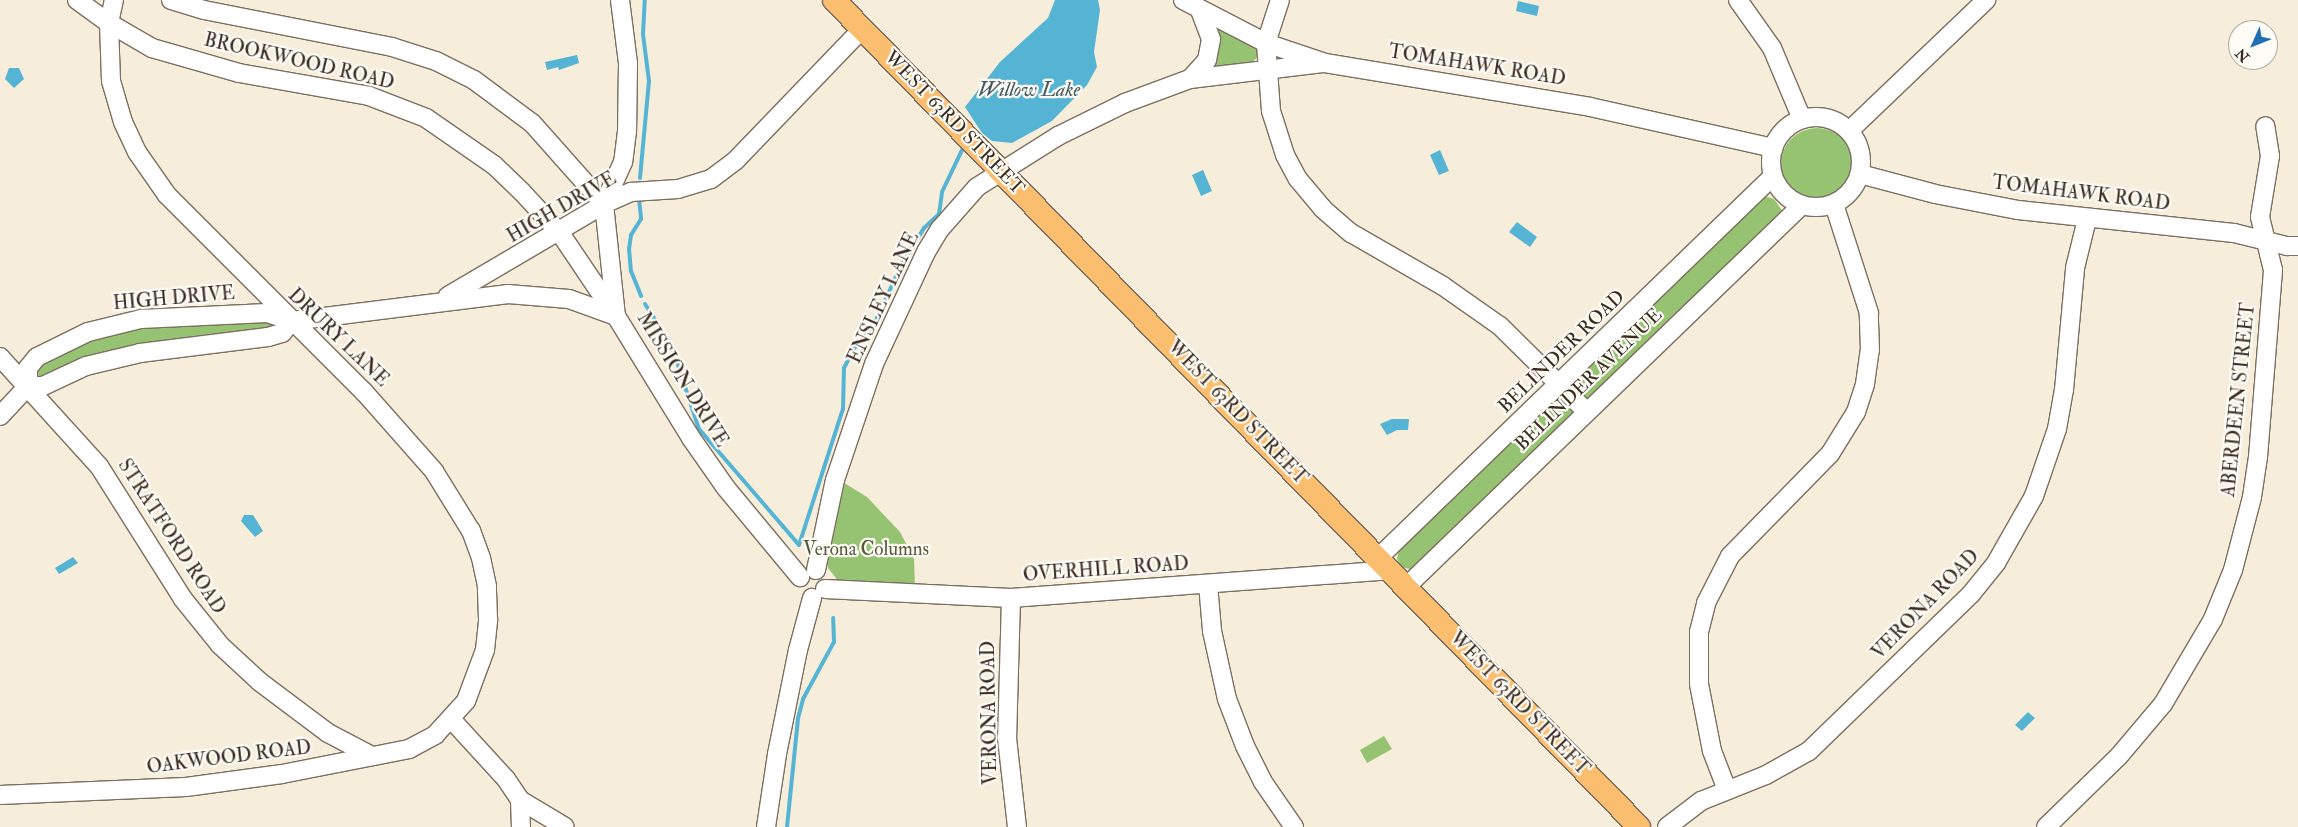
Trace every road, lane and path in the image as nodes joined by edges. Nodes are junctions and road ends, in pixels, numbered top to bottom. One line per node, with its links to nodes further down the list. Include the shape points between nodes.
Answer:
1 (78, 0): 11 (street, BROOKWOOD ROAD)
2 (114, 0): 11 (street, DRURY LANE)
3 (171, 0): 24 (street, BROOKWOOD ROAD, via 204,10 392,47 436,61 474,80 532,123)
4 (620, 0): 24 (street, via 628,63 627,131 623,162)
5 (834, 0): 12 (main road, WEST 63RD STREET)
6 (1184, 0): 10 (street, TOMAHAWK ROAD)
7 (1280, 0): 13 (street)
8 (1738, 0): 17 (street, via 1772,48)
9 (1986, 0): 19 (street)
10 (1200, 11): 13 (street, TOMAHAWK ROAD); 16 (street, via 1211,39 1207,60)
11 (109, 23): 28 (street, BROOKWOOD ROAD, via 152,48 239,73 369,96 426,118 494,164); 33 (street, DRURY LANE, via 110,62 117,105 144,164 167,195)
12 (862, 29): 21 (main road, WEST 63RD STREET); 24 (street, HIGH DRIVE, via 736,160 711,179 678,188 630,192)
13 (1266, 43): 14 (street, TOMAHAWK ROAD); 15 (street)
14 (1325, 62): 15 (street, ENSLEY LANE); 20 (street, TOMAHAWK ROAD, via 1590,107)
15 (1267, 69): 16 (street, ENSLEY LANE); 35 (street, via 1271,111 1285,155 1298,179 1323,209 1351,233 1465,300 1528,351)
16 (1190, 79): 21 (street, ENSLEY LANE, via 1125,103 1066,132)
17 (1802, 119): 19 (street, via 1827,118); 20 (street, via 1789,126)
18 (2266, 126): 29 (street, ABERDEEN STREET, via 2270,156 2260,217)
19 (1850, 131): 22 (street, via 1862,159)
20 (1773, 148): 23 (street)
21 (1003, 172): 39 (main road, WEST 63RD STREET); 40 (street, ENSLEY LANE, via 977,187 940,229 900,304 854,418)
22 (1860, 174): 25 (street, via 1854,187); 27 (street, TOMAHAWK ROAD, via 1972,202)
23 (1773, 176): 26 (street, via 1784,194); 35 (street, BELINDER ROAD)
24 (604, 204): 28 (street, HIGH DRIVE); 32 (street, MISSION DRIVE)
25 (1834, 204): 26 (street); 49 (street, via 1869,313 1870,350 1865,384 1856,412 1830,454 1730,556 1706,603 1698,632 1700,684 1712,751)
26 (1802, 205): 37 (street, BELINDER AVENUE)
27 (2087, 218): 29 (street, TOMAHAWK ROAD, via 2234,233); 49 (street, VERONA ROAD, via 2075,268 2064,390 2057,429 2034,496 2015,533 1971,594 1815,746 1789,764)
28 (560, 233): 31 (street, HIGH DRIVE); 32 (street, BROOKWOOD ROAD)
29 (2266, 241): 30 (street, TOMAHAWK ROAD); 59 (street, ABERDEEN STREET, via 2273,270 2258,457 2252,497 2232,570 2209,628 2163,704 2119,756)
30 (2298, 246)
31 (439, 301): 32 (street, HIGH DRIVE, via 537,294 569,299); 33 (street, HIGH DRIVE)
32 (616, 316): 40 (street, MISSION DRIVE, via 690,438 732,496)
33 (292, 321): 36 (street, HIGH DRIVE, via 282,333 140,353 86,366 43,386); 36 (street, HIGH DRIVE, via 267,313 141,319 108,326 70,339 37,357 28,368); 45 (street, DRURY LANE, via 408,438 434,471 471,531 487,586 485,650 474,685)
34 (0, 357): 36 (street, STRATFORD ROAD)
35 (1561, 384): 37 (street); 39 (street, BELINDER ROAD)
36 (28, 386): 38 (street); 46 (street, STRATFORD ROAD, via 99,466 169,579 202,625 260,682)
37 (1587, 412): 42 (street, BELINDER AVENUE)
38 (0, 416)
39 (1383, 564): 41 (street, OVERHILL ROAD); 42 (main road, WEST 63RD STREET)
40 (808, 573): 43 (street, MISSION DRIVE)
41 (1208, 584): 44 (street, OVERHILL ROAD); 56 (street, via 1214,640 1227,699 1256,768)
42 (1406, 587): 57 (main road, WEST 63RD STREET)
43 (819, 594): 44 (street, OVERHILL ROAD); 52 (street, via 798,650)
44 (1011, 598): 55 (street, VERONA ROAD, via 1007,738)
45 (451, 719): 47 (street, OAKWOOD ROAD, via 426,742); 51 (street, via 506,779)
46 (328, 732): 47 (street, STRATFORD ROAD); 48 (street, via 333,754)
47 (372, 756): 48 (street, OAKWOOD ROAD)
48 (324, 767): 50 (street, OAKWOOD ROAD, via 167,788)
49 (1727, 790): 58 (street, VERONA ROAD, via 1701,801)
50 (0, 794)
51 (520, 800): 53 (street); 54 (street)
52 (765, 826)
53 (521, 827)
54 (565, 827)
55 (1017, 827)
56 (1294, 827)
57 (1639, 827)
58 (1667, 827)
59 (2046, 827)

